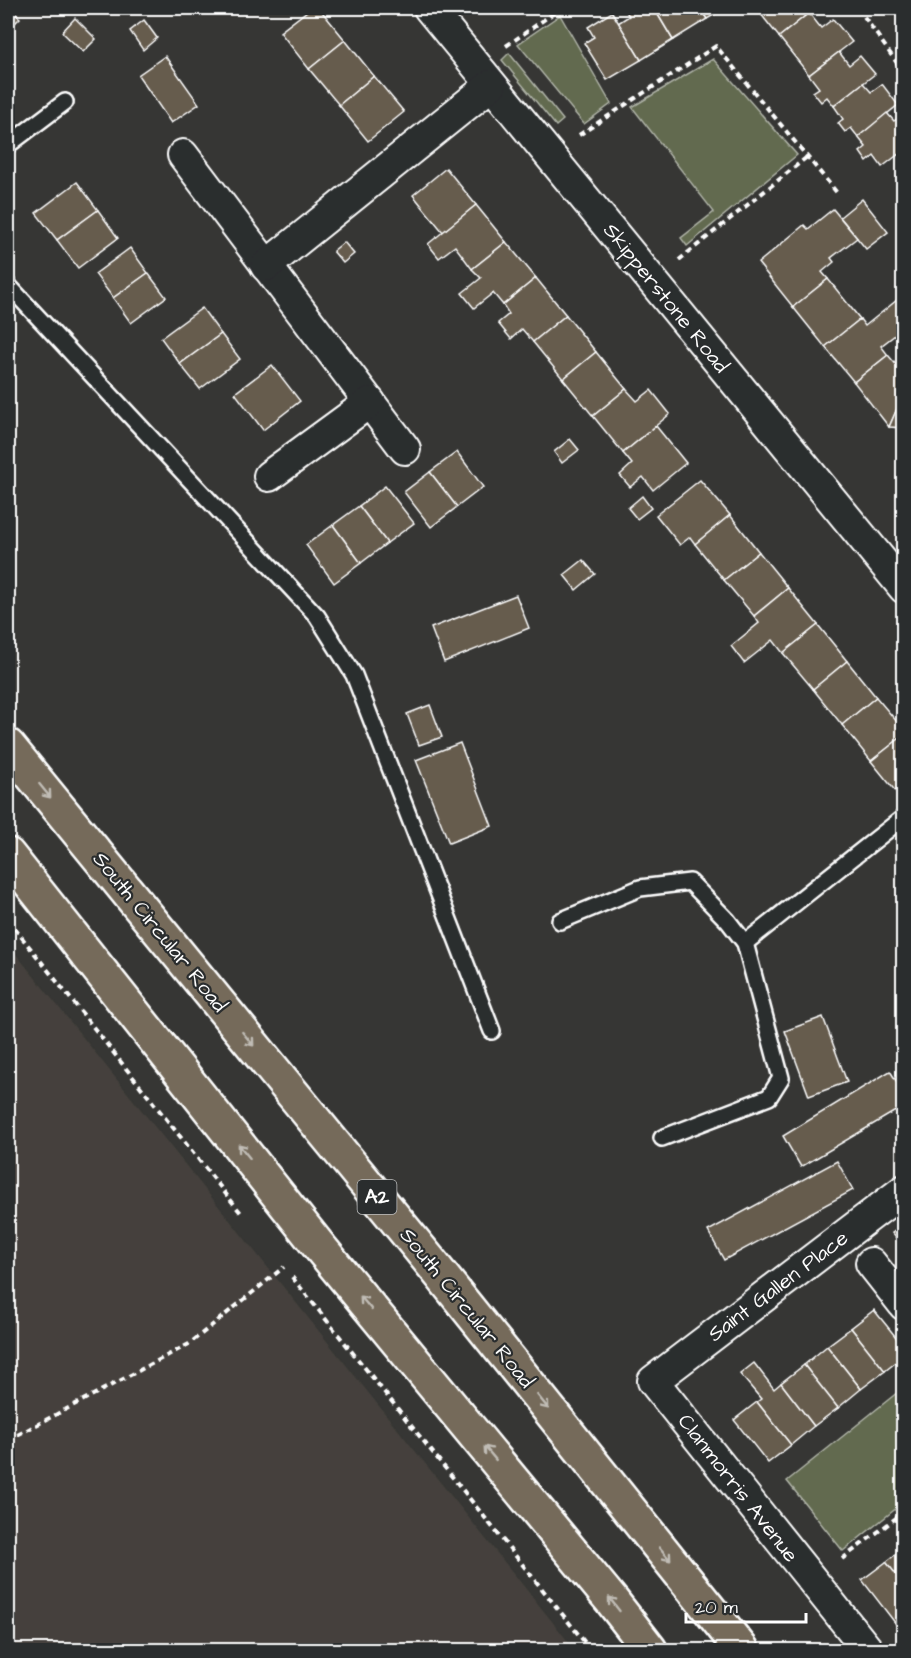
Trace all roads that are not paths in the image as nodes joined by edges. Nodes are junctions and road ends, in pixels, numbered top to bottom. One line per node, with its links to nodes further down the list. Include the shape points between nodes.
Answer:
1 (429, 8): 2 (street, Skipperstone Road)
2 (483, 76): 6 (street); 11 (street, Skipperstone Road)
3 (65, 102): 4 (lane)
4 (8, 145)
5 (183, 155): 6 (street)
6 (266, 266): 8 (street)
7 (8, 285): 17 (lane, via 317,616 354,675)
8 (370, 402): 9 (street); 10 (street)
9 (405, 449)
10 (269, 476)
11 (898, 569)
12 (8, 746): 24 (highway, South Circular Road / A2, one-way to 24)
13 (903, 818): 16 (lane)
14 (8, 855): 23 (highway, one-way to 14, via 318,1245)
15 (560, 921): 16 (lane, via 640,888 690,882)
16 (745, 943): 18 (lane, via 781,1078 769,1096)
17 (492, 1031)
18 (663, 1138)
19 (903, 1190): 22 (street, Saint Gallen Place)
20 (871, 1263): 21 (street)
21 (903, 1305)
22 (653, 1381): 25 (street, Clanmorris Avenue)
23 (650, 1650)
24 (742, 1650)
25 (868, 1650)

